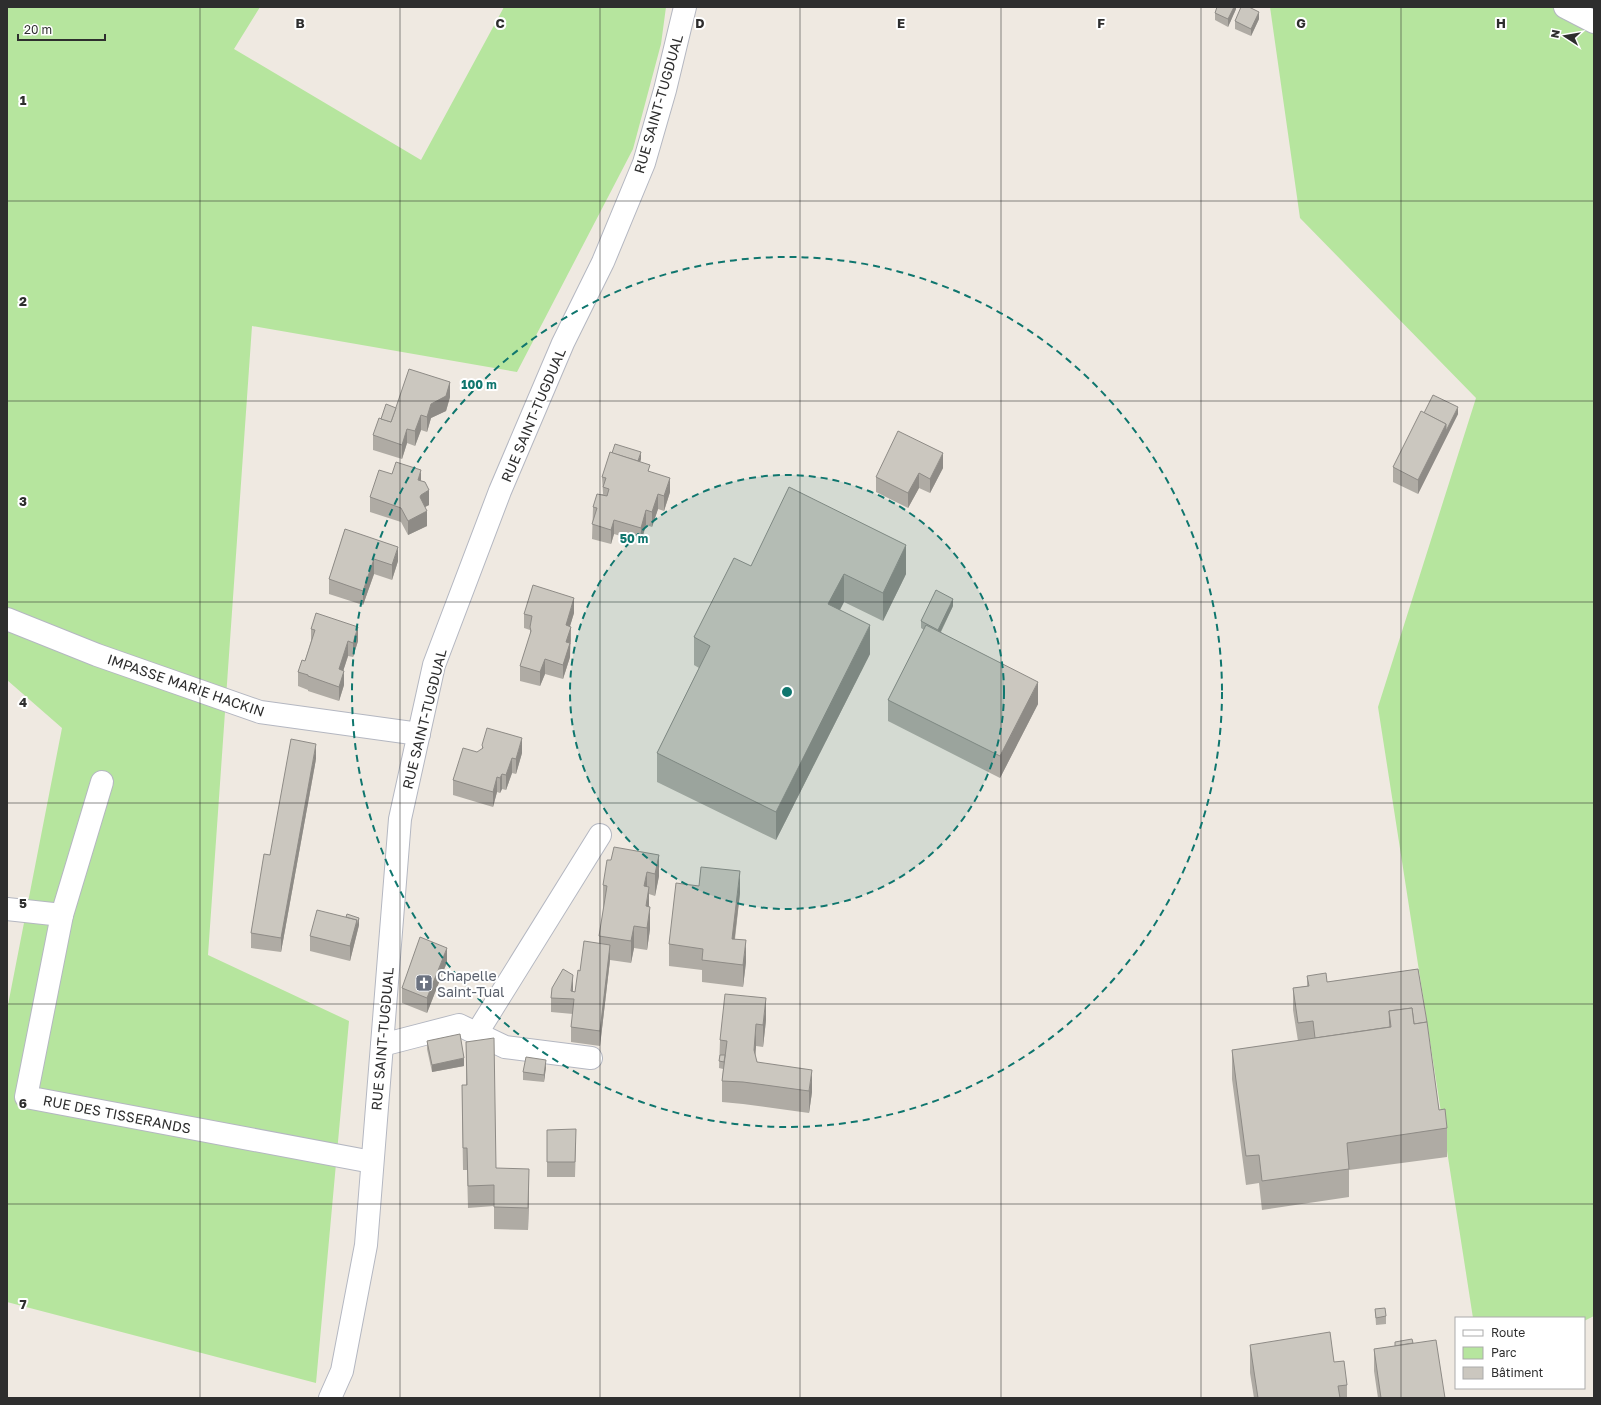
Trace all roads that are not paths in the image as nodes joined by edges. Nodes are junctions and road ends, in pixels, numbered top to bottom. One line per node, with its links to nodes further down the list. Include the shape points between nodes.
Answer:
1 (685, 7): 5 (street, RUE SAINT-TUGDUAL, via 644,163 603,262 563,343 500,491 434,665)
2 (1564, 7): 3 (street)
3 (1594, 22)
4 (7, 619): 5 (street, IMPASSE MARIE HACKIN, via 97,655 260,712)
5 (419, 734): 11 (street, RUE SAINT-TUGDUAL, via 400,819)
6 (102, 782): 9 (street)
7 (600, 835): 10 (street)
8 (7, 909): 9 (street)
9 (62, 915): 13 (street, RUE DES TISSERANDS, via 26,1097)
10 (476, 1033): 11 (street, via 459,1025); 12 (street, via 505,1047)
11 (382, 1045): 13 (street, RUE SAINT-TUGDUAL)
12 (591, 1058)
13 (372, 1162): 14 (street, RUE SAINT-TUGDUAL, via 366,1245 342,1372)
14 (330, 1398)

